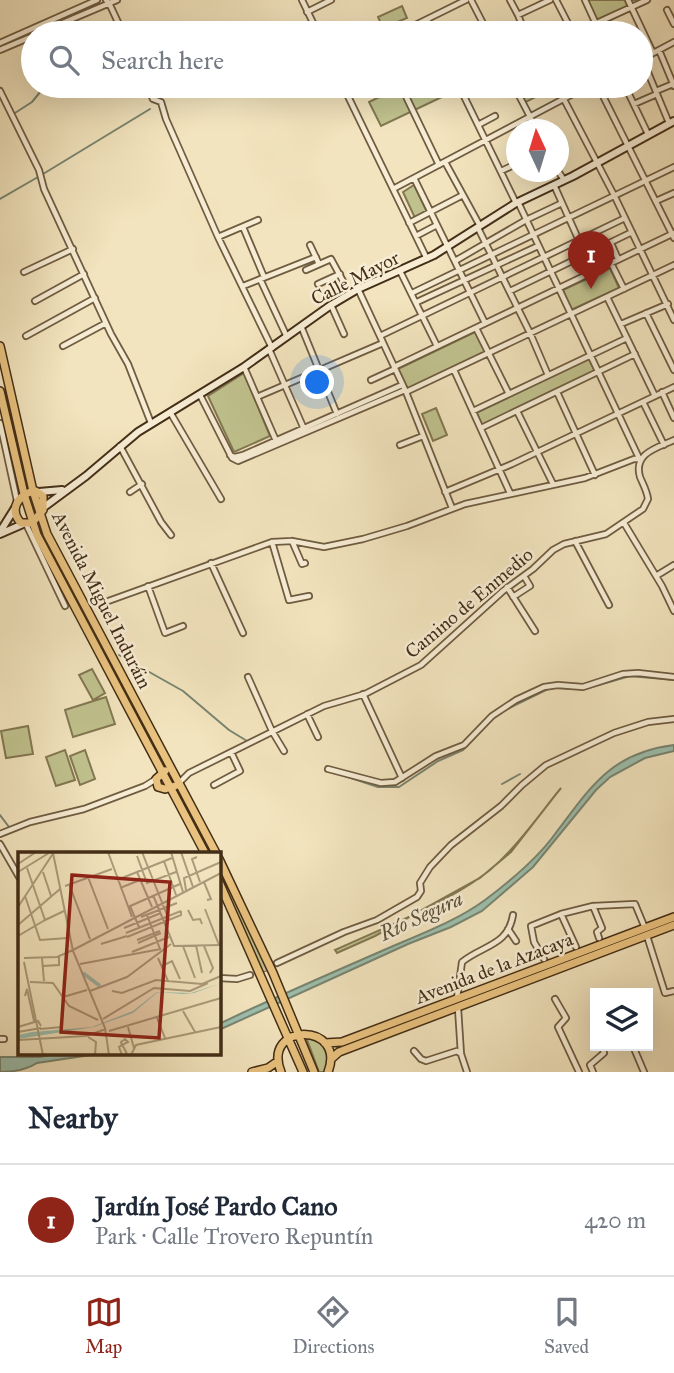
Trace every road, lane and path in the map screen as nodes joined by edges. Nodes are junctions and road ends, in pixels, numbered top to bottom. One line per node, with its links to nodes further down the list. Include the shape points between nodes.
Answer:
1 (97, 0): 18 (street)
2 (117, 0): 12 (street)
3 (302, 0): 15 (street)
4 (331, 0): 15 (street)
5 (469, 0): 17 (street); 22 (street)
6 (510, 0): 16 (street)
7 (550, 0): 16 (street)
8 (556, 0): 24 (street)
9 (584, 0): 25 (street)
10 (628, 0): 13 (street)
11 (647, 0): 13 (street)
12 (108, 1): 19 (street); 20 (street)
13 (631, 8): 26 (street); 27 (street)
14 (667, 9): 28 (street)
15 (307, 12): 21 (street)
16 (518, 15): 23 (street)
17 (427, 20)
18 (50, 21)
19 (64, 21)
20 (117, 21)
21 (311, 21)
22 (481, 21)
23 (521, 21)
24 (567, 21)
25 (594, 21)
26 (603, 21)
27 (637, 21)
28 (674, 24)
29 (21, 34): 32 (street)
30 (21, 41): 33 (street)
31 (674, 42): 34 (street)
32 (0, 43)
33 (0, 50)
34 (659, 50): 35 (street); 37 (street)
35 (653, 53)
36 (653, 84): 39 (street)
37 (673, 85): 39 (street)
38 (0, 91): 96 (street)
39 (657, 92): 40 (street); 53 (street)
40 (653, 94)
41 (152, 98): 89 (street, via 161,102)
42 (349, 98): 69 (street)
43 (407, 98): 60 (street)
44 (465, 98): 54 (street)
45 (520, 98): 52 (street)
46 (604, 98): 57 (street)
47 (631, 98): 50 (street)
48 (646, 98): 50 (street)
49 (563, 99): 52 (street); 59 (street)
50 (634, 104): 55 (street)
51 (495, 116): 54 (street)
52 (530, 117): 56 (street)
53 (671, 122): 55 (main road, Calle Mayor)
54 (478, 125): 56 (street)
55 (648, 134): 57 (main road, Calle Mayor)
56 (486, 140): 58 (street); 63 (street)
57 (628, 145): 59 (main road, Calle Mayor); 66 (street)
58 (445, 162): 60 (street); 71 (street)
59 (596, 163): 64 (main road, Calle Mayor); 72 (street)
60 (439, 165): 65 (street)
61 (674, 167): 66 (street)
62 (506, 169): 63 (street)
63 (501, 171): 74 (street)
64 (569, 177)
65 (414, 178): 69 (street); 76 (street)
66 (646, 180): 72 (street); 73 (street)
67 (560, 182): 68 (main road, Calle Mayor)
68 (554, 185): 74 (main road, Calle Mayor); 75 (street)
69 (393, 189): 81 (street)
70 (674, 193): 73 (street)
71 (463, 195): 76 (street); 84 (street)
72 (615, 197): 77 (street); 78 (street)
73 (656, 201): 87 (street)
74 (517, 202): 80 (street); 84 (main road, Calle Mayor)
75 (562, 203): 77 (street); 80 (street)
76 (430, 212): 81 (street); 82 (street)
77 (569, 218): 86 (street); 90 (street)
78 (625, 218): 85 (street); 90 (street)
79 (258, 220): 83 (street)
80 (526, 220): 86 (street); 91 (street)
81 (409, 223): 88 (street)
82 (437, 225): 88 (street); 95 (street)
83 (243, 227): 89 (street); 119 (street)
84 (479, 227): 91 (street); 95 (main road, Calle Mayor)
85 (632, 232): 92 (street); 97 (street)
86 (532, 234): 94 (street); 98 (street)
87 (673, 235): 97 (street)
88 (415, 236): 102 (street)
89 (218, 237): 122 (street)
90 (579, 240): 99 (street); 101 (street)
91 (486, 243): 98 (street); 104 (street)
92 (611, 243): 99 (street); 103 (street)
93 (310, 245): 100 (street)
94 (538, 246): 101 (street); 107 (street)
95 (448, 247): 102 (main road, Calle Mayor); 104 (street)
96 (73, 249): 112 (street); 115 (street)
97 (640, 249): 103 (street); 117 (street)
98 (491, 254): 107 (street); 110 (street)
99 (585, 255): 113 (street); 114 (street)
100 (316, 257): 106 (street); 119 (street)
101 (543, 257): 113 (street); 118 (street)
102 (427, 259): 111 (main road, Calle Mayor)
103 (618, 259): 105 (street)
104 (455, 261): 110 (street)
105 (611, 262): 114 (street); 125 (street)
106 (319, 264): 109 (street); 116 (street, via 331,259)
107 (497, 265): 118 (street); 120 (street)
108 (674, 265): 117 (street)
109 (306, 270)
110 (460, 270): 120 (street); 128 (street)
111 (400, 271): 124 (main road, Calle Mayor); 128 (street)
112 (24, 272)
113 (550, 272): 123 (street); 126 (street)
114 (593, 272): 123 (street)
115 (84, 274): 131 (street); 132 (street)
116 (340, 274): 121 (street); 129 (street)
117 (653, 274): 125 (street); 134 (street)
118 (503, 277): 126 (street); 127 (street)
119 (262, 278): 122 (street); 150 (street)
120 (465, 281): 127 (street); 133 (street)
121 (318, 284)
122 (243, 286): 156 (street)
123 (557, 288): 136 (street); 138 (street)
124 (358, 289): 129 (main road, Calle Mayor); 149 (street)
125 (624, 289): 130 (street)
126 (510, 291): 136 (street)
127 (470, 292): 139 (street); 142 (street)
128 (412, 293): 133 (street)
129 (350, 294): 135 (main road, Calle Mayor)
130 (607, 297): 138 (street); 143 (street)
131 (95, 298): 141 (street); 148 (street)
132 (35, 300)
133 (417, 302): 139 (street)
134 (668, 304): 137 (street); 140 (street)
135 (331, 305): 144 (main road, Calle Mayor); 147 (street)
136 (518, 308): 142 (street); 146 (street)
137 (646, 313): 143 (street); 163 (street)
138 (570, 314): 146 (street); 158 (street)
139 (423, 315): 149 (street); 155 (street)
140 (674, 320)
141 (106, 323): 154 (street); 186 (street)
142 (485, 323): 145 (street)
143 (621, 324): 151 (street)
144 (300, 326): 150 (main road, Calle Mayor); 164 (street)
145 (476, 328): 155 (street); 157 (street)
146 (530, 333): 157 (street); 166 (street)
147 (344, 334)
148 (26, 336)
149 (380, 336): 152 (street)
150 (287, 337): 156 (main road, Calle Mayor)
151 (627, 338): 158 (street); 159 (street)
152 (383, 343): 161 (street); 164 (street)
153 (0, 346): 204 (main road, Avenida Miguel Induráin)
154 (63, 346)
155 (437, 346): 161 (street)
156 (270, 348): 160 (main road, Calle Mayor); 168 (street)
157 (489, 353): 162 (street); 174 (street)
158 (590, 355): 165 (street); 166 (street)
159 (635, 355): 165 (street); 176 (street)
160 (244, 367): 175 (main road, Calle Mayor); 177 (street)
161 (394, 368): 167 (street); 170 (street)
162 (454, 370): 170 (street); 180 (street)
163 (674, 370)
164 (318, 371): 168 (street); 183 (street)
165 (598, 372): 172 (street); 182 (street)
166 (548, 375): 174 (street)
167 (371, 380)
168 (285, 386): 177 (street); 189 (street)
169 (674, 387): 173 (street)
170 (404, 389): 183 (street); 191 (street)
171 (0, 391): 208 (main road, Avenida Miguel Induráin)
172 (557, 392): 181 (street); 190 (street)
173 (662, 392): 176 (street); 184 (street)
174 (509, 394): 180 (street)
175 (200, 395): 179 (main road, Calle Mayor); 193 (street, via 233,460 241,461)
176 (655, 396): 178 (street)
177 (257, 397): 193 (street)
178 (643, 402): 182 (street); 196 (street)
179 (170, 411): 186 (main road, Calle Mayor); 209 (street)
180 (473, 411): 187 (street)
181 (517, 411): 187 (street); 197 (street)
182 (618, 413): 190 (street); 198 (street)
183 (338, 416): 189 (street)
184 (674, 418)
185 (0, 423): 188 (street)
186 (151, 423): 194 (main road, Calle Mayor)
187 (481, 428): 199 (street)
188 (1, 430): 210 (street)
189 (305, 430): 193 (street)
190 (576, 433): 197 (street); 200 (street)
191 (423, 436): 195 (street); 206 (street)
192 (674, 441): 196 (street)
193 (277, 442)
194 (120, 445): 201 (street); 203 (main road, Calle Mayor)
195 (400, 445)
196 (664, 445): 198 (street)
197 (537, 452): 199 (street); 202 (street)
198 (640, 459): 200 (street); 214 (street, Camino de Enmedio, via 647,502)
199 (499, 469): 206 (street); 207 (street)
200 (595, 475): 202 (street)
201 (142, 484): 205 (street); 217 (street)
202 (553, 484): 207 (street)
203 (68, 489): 204 (main road); 211 (main road, Calle Mayor)
204 (36, 492): 208 (main road); 211 (main road, via 43,496); 213 (main road, Avenida Miguel Induráin)
205 (130, 492)
206 (445, 492): 212 (street)
207 (510, 493): 212 (street)
208 (24, 494): 210 (main road); 215 (main road, Avenida Miguel Induráin)
209 (221, 499)
210 (16, 504): 215 (main road, via 17,519); 216 (main road)
211 (44, 507): 213 (main road)
212 (452, 508): 218 (street, via 382,534 324,547)
213 (40, 516): 215 (main road); 247 (main road, Avenida Miguel Induráin)
214 (624, 523): 219 (street, Camino de Enmedio, via 600,537); 225 (street)
215 (27, 524): 216 (main road); 232 (street); 248 (main road, Avenida Miguel Induráin)
216 (0, 533)
217 (171, 536)
218 (292, 541): 220 (street); 222 (street)
219 (575, 541): 224 (street, Camino de Enmedio, via 553,550); 231 (street)
220 (272, 542): 221 (street); 228 (street, via 289,600)
221 (211, 563): 226 (street); 236 (street)
222 (305, 563)
223 (674, 565): 225 (street)
224 (524, 576): 227 (street, Camino de Enmedio); 229 (street, via 530,586)
225 (656, 576): 233 (street)
226 (148, 586): 230 (street); 234 (street, via 165,633)
227 (507, 587): 229 (street); 239 (street, Camino de Enmedio, via 421,665)
228 (309, 596)
229 (513, 597): 235 (street)
230 (100, 604)
231 (609, 605)
232 (65, 606)
233 (674, 611)
234 (183, 626)
235 (535, 631)
236 (243, 633)
237 (248, 677): 242 (street)
238 (674, 677): 250 (street, via 623,674 583,687 544,687 492,716 464,745)
239 (363, 694): 240 (street, Camino de Enmedio); 250 (street)
240 (307, 714): 242 (street, Camino de Enmedio); 243 (street)
241 (674, 719): 275 (street, via 614,733 546,765 444,852 420,883 417,897 377,920)
242 (272, 731): 244 (street); 245 (street, Camino de Enmedio)
243 (318, 737)
244 (284, 751)
245 (231, 752): 249 (street, Camino de Enmedio); 253 (street, via 240,771)
246 (328, 769): 250 (street, via 381,783)
247 (173, 770): 248 (main road); 249 (street); 252 (main road, Avenida Miguel Induráin)
248 (163, 772): 251 (main road); 256 (main road, Avenida Miguel Induráin)
249 (188, 773): 252 (street, Camino de Enmedio)
250 (402, 778)
251 (156, 779): 254 (street); 255 (main road)
252 (180, 782): 256 (main road); 260 (main road, Avenida Miguel Induráin)
253 (214, 785)
254 (145, 786): 255 (street); 257 (street)
255 (158, 788): 256 (main road)
256 (172, 788): 259 (main road, Avenida Miguel Induráin)
257 (0, 834)
258 (0, 844): 262 (street)
259 (204, 852)
260 (215, 852)
261 (220, 861): 281 (main road)
262 (18, 875)
263 (220, 884): 282 (main road)
264 (593, 906): 265 (street); 270 (street, via 635,904); 271 (street, via 602,928 597,932)
265 (561, 914): 273 (street); 274 (street, via 531,926)
266 (513, 915): 269 (street)
267 (674, 917): 270 (main road, Avenida de la Azacaya)
268 (674, 925): 270 (main road, Avenida de la Azacaya)
269 (508, 929): 272 (street); 280 (street, via 499,941 463,962)
270 (646, 932): 278 (street, via 665,993); 280 (main road, Avenida de la Azacaya)
271 (599, 938)
272 (516, 941)
273 (576, 947)
274 (544, 959)
275 (277, 963)
276 (250, 975): 277 (street)
277 (220, 978)
278 (674, 992)
279 (555, 999): 296 (street, via 566,1018 558,1027)
280 (457, 1003): 283 (main road, Avenida de la Azacaya, via 342,1042); 287 (street); 288 (main road, Avenida de la Azacaya)
281 (298, 1030): 282 (main road); 283 (main road); 293 (main road)
282 (287, 1035): 289 (main road); 292 (main road)
283 (325, 1043): 288 (main road)
284 (414, 1051): 287 (street, via 426,1061 457,1051)
285 (603, 1051): 297 (street, via 590,1065)
286 (635, 1051): 298 (street)
287 (461, 1054): 295 (street)
288 (331, 1059): 294 (main road)
289 (278, 1061): 290 (main road); 291 (main road)
290 (252, 1072)
291 (281, 1072)
292 (303, 1072)
293 (314, 1072)
294 (328, 1072)
295 (467, 1072)
296 (579, 1072)
297 (593, 1072)
298 (645, 1072)

